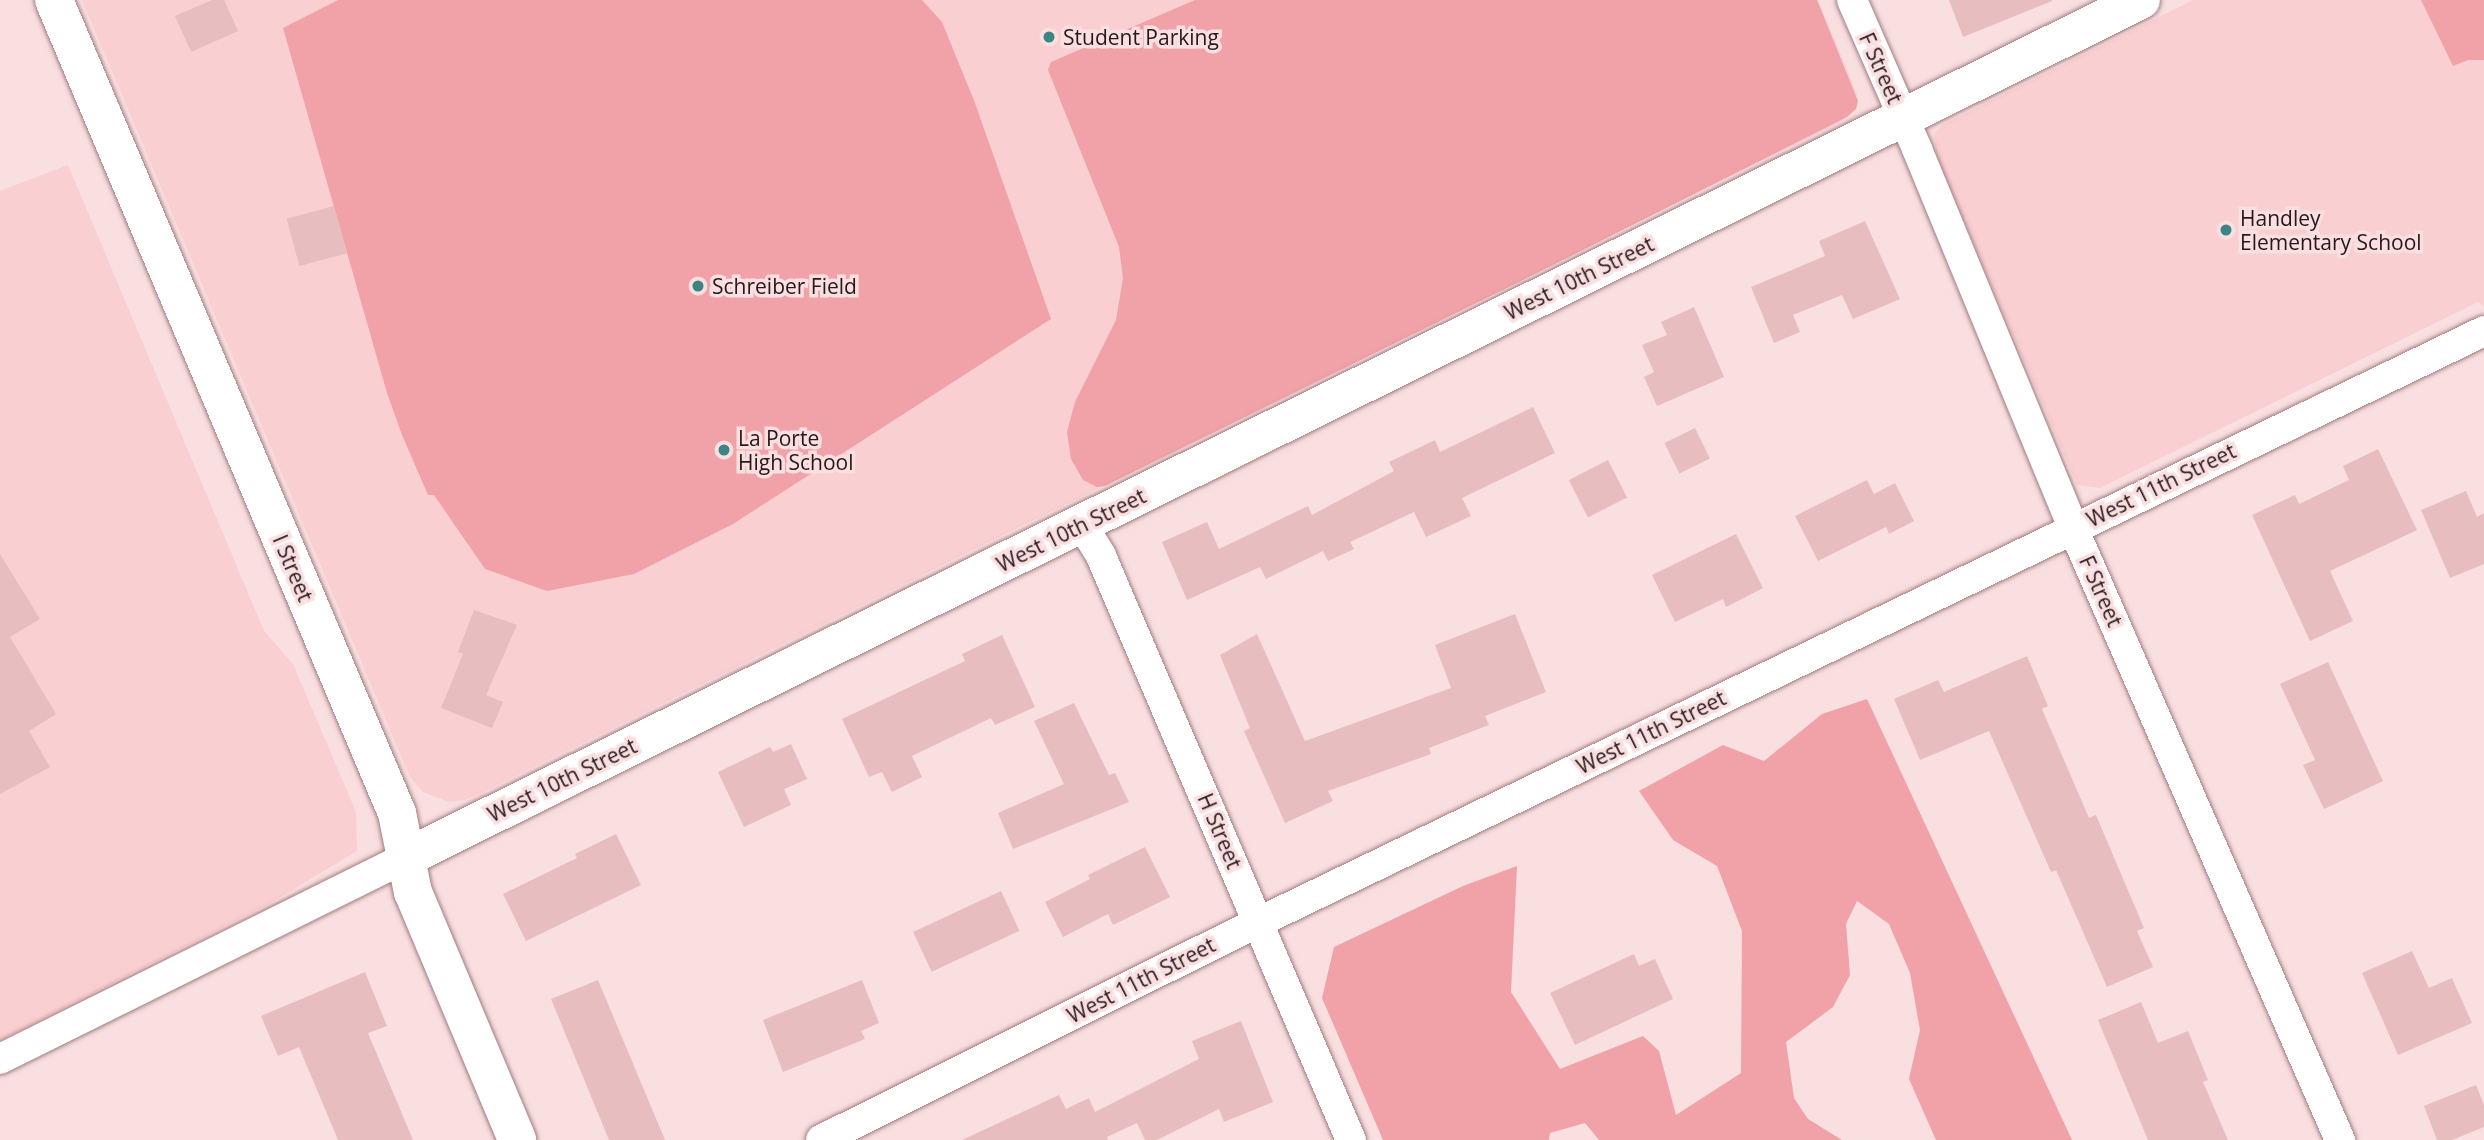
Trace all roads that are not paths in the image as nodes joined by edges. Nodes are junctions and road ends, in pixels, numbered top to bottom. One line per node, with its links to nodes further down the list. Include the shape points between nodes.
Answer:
1 (54, 0): 8 (street, I Street, via 397,813)
2 (1852, 0): 4 (street, F Street)
3 (2141, 0): 4 (street, West 10th Street)
4 (1903, 117): 6 (street, West 10th Street); 7 (street, F Street)
5 (2484, 331): 7 (street, West 11th Street)
6 (1082, 525): 8 (street, West 10th Street); 9 (street, H Street, via 1101,556)
7 (2073, 528): 9 (street, West 11th Street); 14 (street, F Street)
8 (407, 858): 10 (street, West 10th Street); 11 (street, I Street, via 419,906)
9 (1259, 922): 12 (street, West 11th Street); 13 (street, H Street)
10 (0, 1059)
11 (517, 1140)
12 (821, 1140)
13 (1351, 1140)
14 (2340, 1140)

